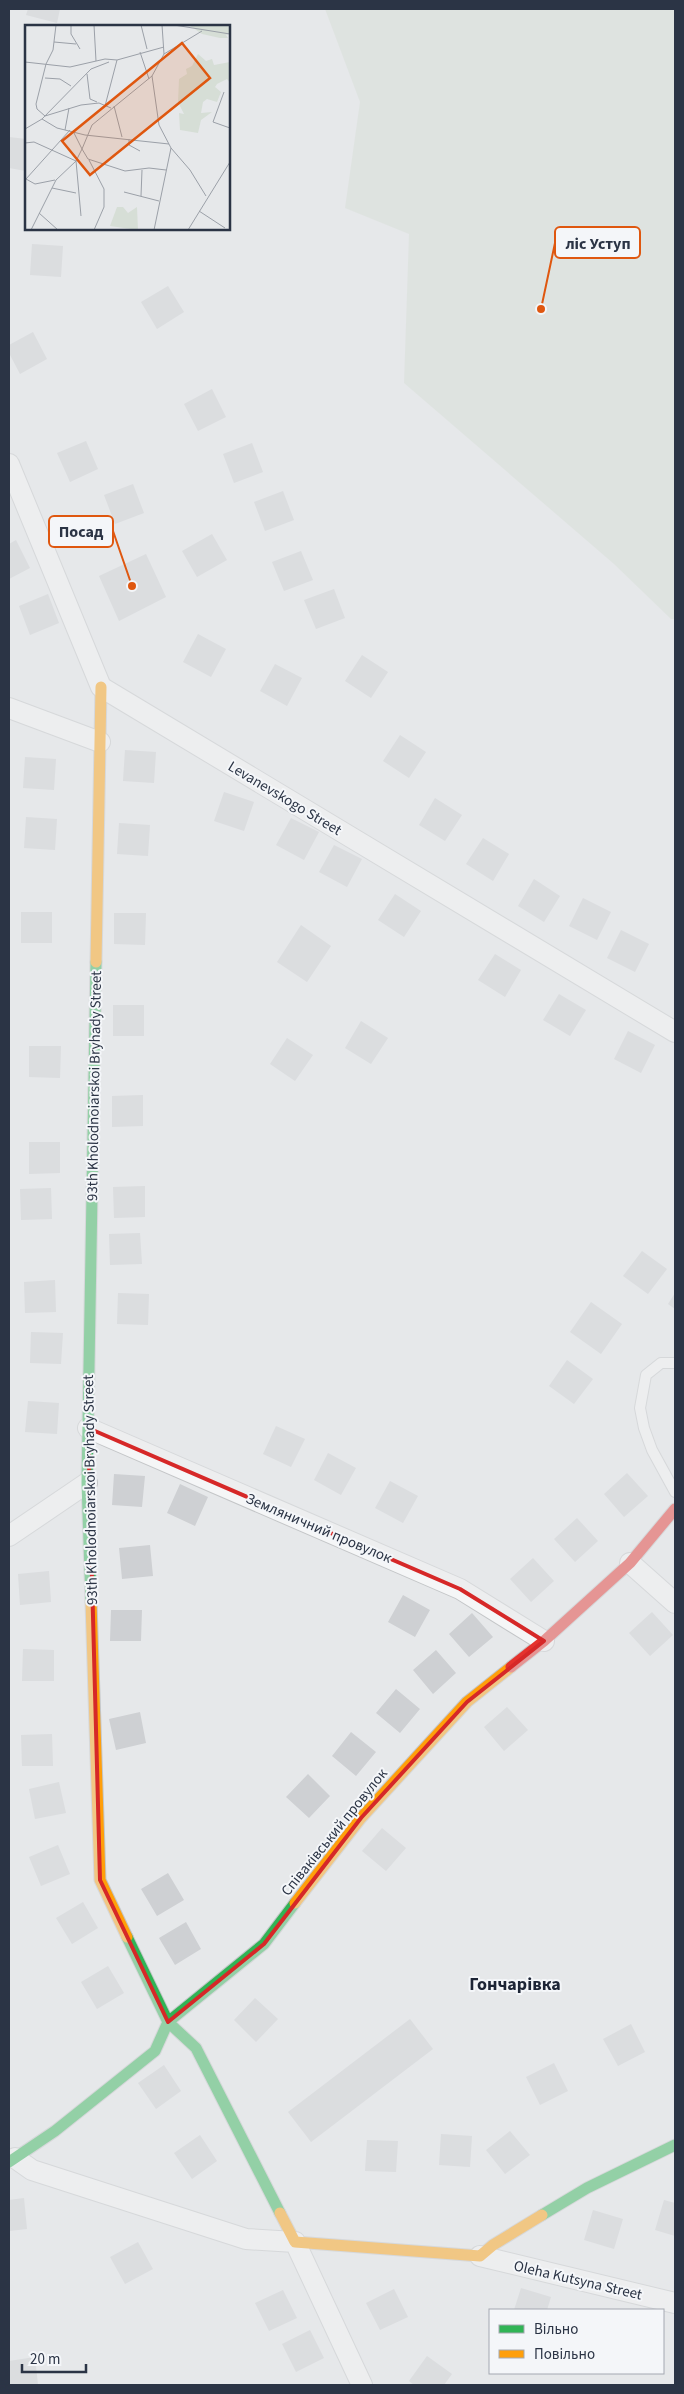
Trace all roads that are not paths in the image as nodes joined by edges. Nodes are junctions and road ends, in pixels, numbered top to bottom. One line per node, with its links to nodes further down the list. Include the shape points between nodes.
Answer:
1 (9, 464): 2 (street)
2 (101, 687): 4 (street, 93th Kholodnoiarskoi Bryhady Street); 5 (street, Levanevskogo Street)
3 (9, 708): 4 (street)
4 (100, 742): 7 (street, 93th Kholodnoiarskoi Bryhady Street)
5 (675, 1032)
6 (675, 1363): 9 (lane, via 661,1363 646,1375 640,1408 652,1450)
7 (88, 1428): 8 (street, 93th Kholodnoiarskoi Bryhady Street); 14 (street, Земляничний провулок, via 460,1588)
8 (87, 1483): 11 (street); 15 (street, 93th Kholodnoiarskoi Bryhady Street, via 100,1880)
9 (675, 1492)
10 (675, 1508): 12 (street, Співаківський провулок)
11 (9, 1536)
12 (630, 1563): 13 (street); 14 (street, Співаківський провулок)
13 (675, 1603)
14 (544, 1641): 15 (street, Співаківський провулок, via 460,1710 361,1818 264,1944)
15 (168, 2022): 17 (street, Співаківський провулок, via 154,2051 55,2131); 18 (street, 93th Kholodnoiarskoi Bryhady Street, via 196,2048)
16 (675, 2145): 19 (street, via 587,2188)
17 (12, 2160): 18 (street, via 32,2170 246,2240)
18 (295, 2242): 19 (street); 21 (street, 93th Kholodnoiarskoi Bryhady Street)
19 (480, 2256): 20 (street, Oleha Kutsyna Street)
20 (675, 2303)
21 (362, 2385)

